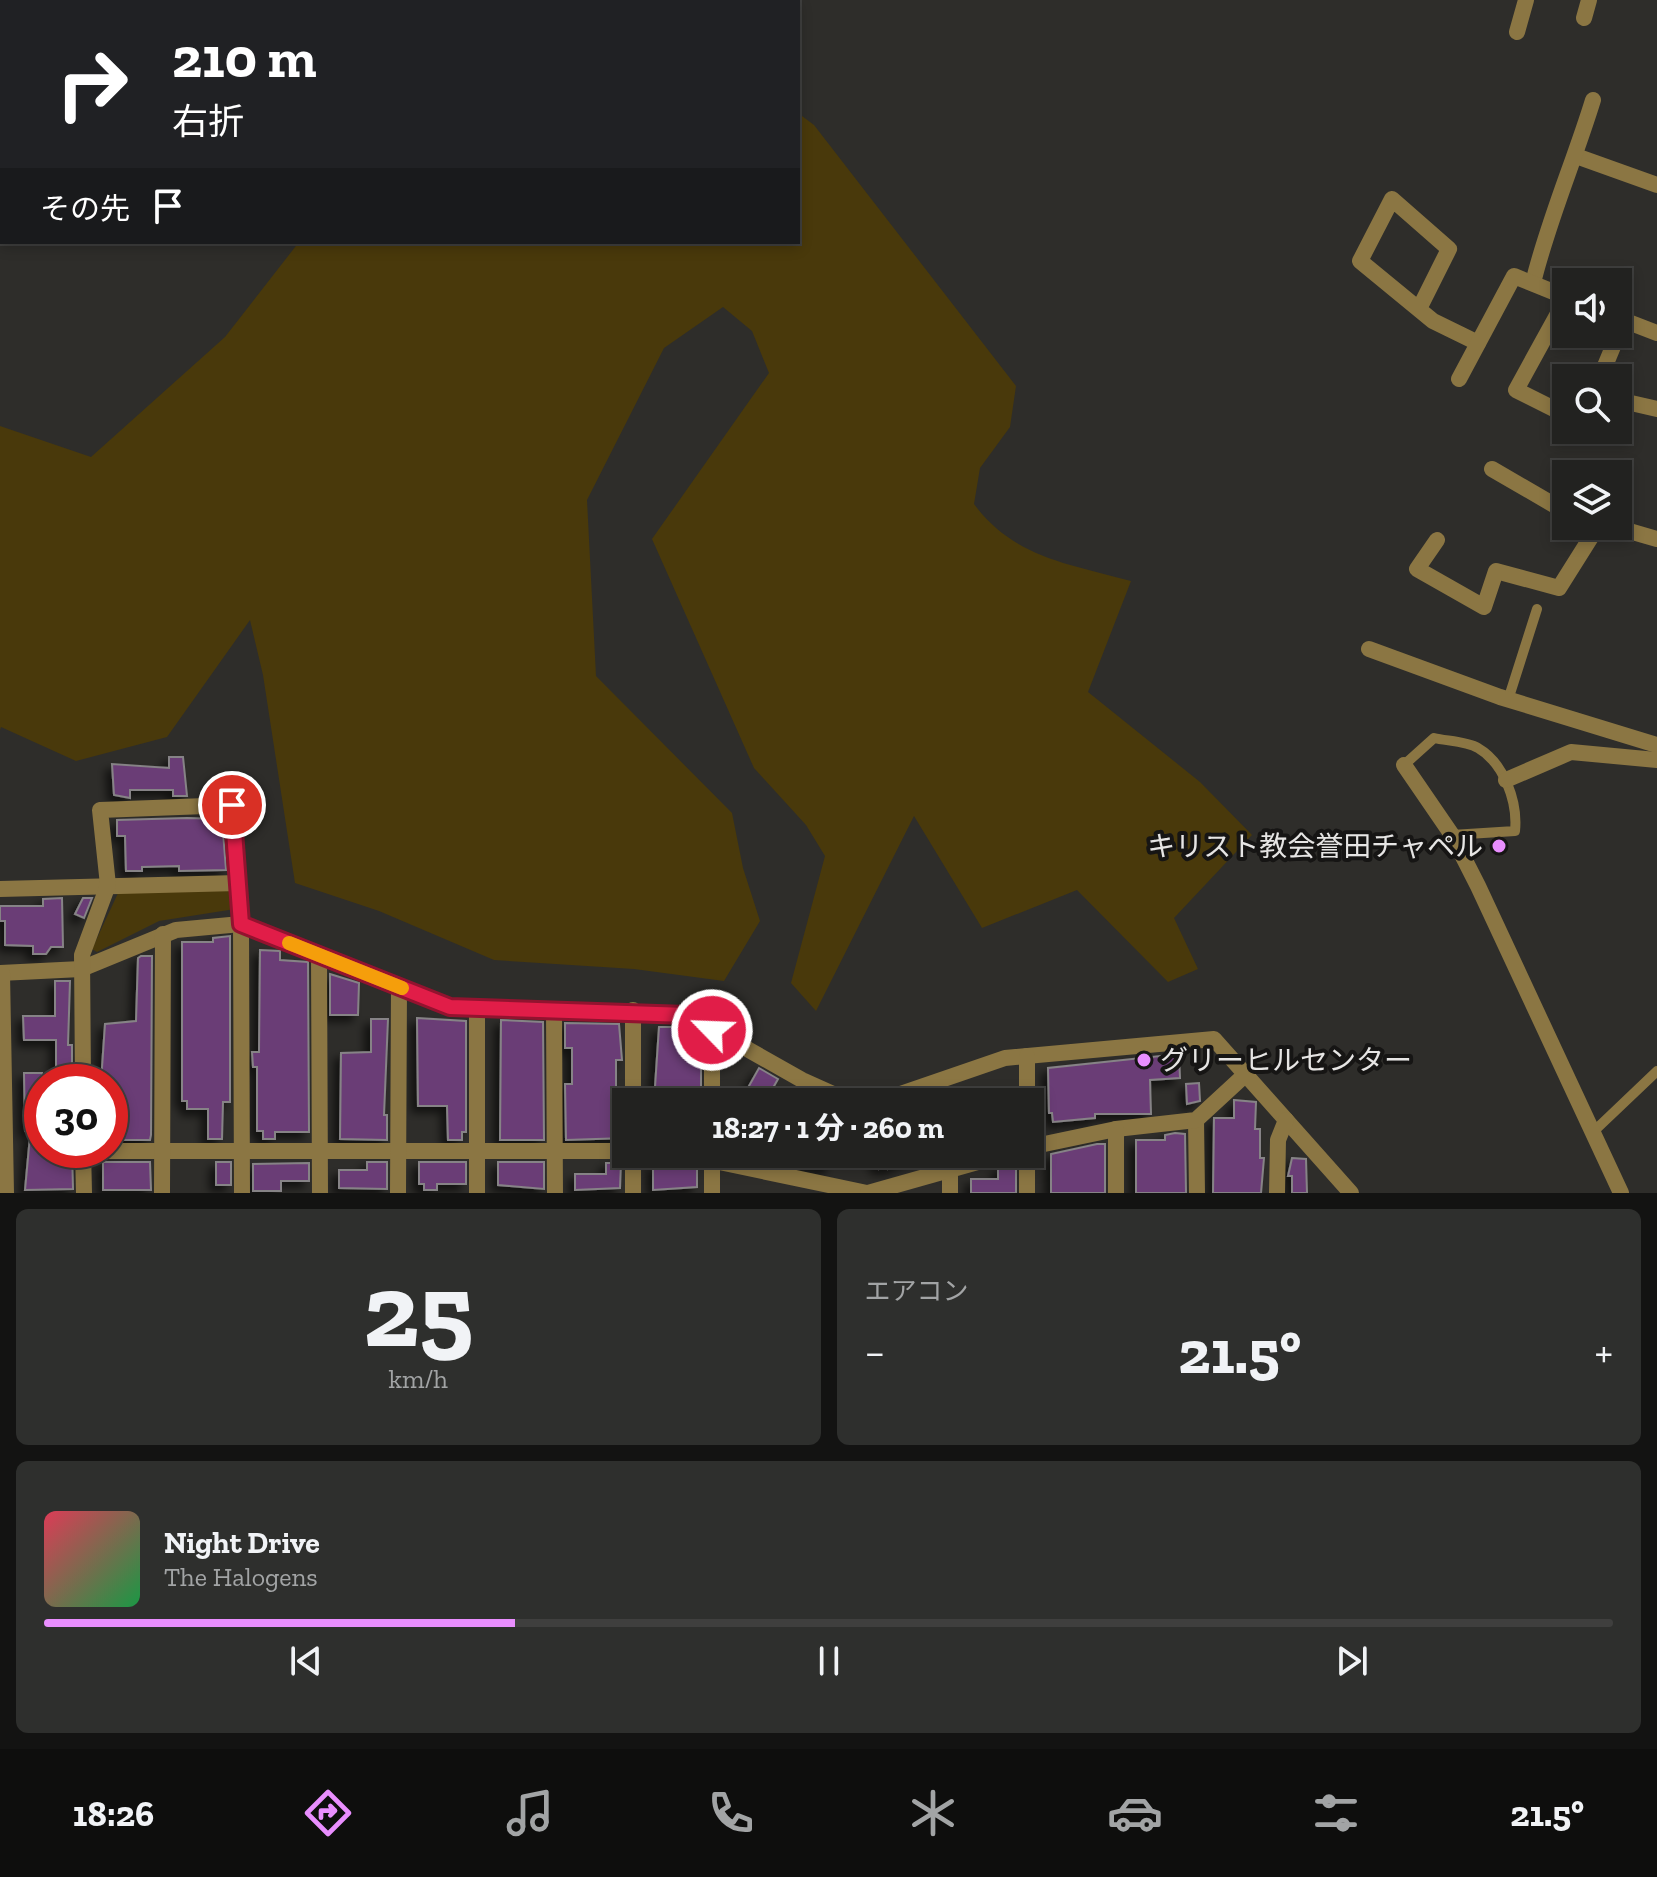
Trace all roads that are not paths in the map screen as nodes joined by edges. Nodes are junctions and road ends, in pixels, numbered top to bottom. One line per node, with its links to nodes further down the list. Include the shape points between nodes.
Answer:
1 (1526, 0): 4 (street)
2 (1589, 0): 3 (street)
3 (1584, 18)
4 (1517, 32)
5 (1593, 100): 6 (street)
6 (1576, 156): 7 (street); 8 (street)
7 (1657, 185)
8 (1533, 283): 9 (street); 14 (street, via 1514,276)
9 (1552, 292)
10 (1419, 309): 10 (street, via 1360,261 1392,199 1449,249); 14 (street)
11 (1632, 323): 13 (street)
12 (1552, 324): 17 (street, via 1516,390)
13 (1657, 333)
14 (1478, 343): 15 (street)
15 (1459, 379)
16 (1632, 403): 18 (street)
17 (1552, 408)
18 (1657, 409)
19 (1492, 469): 20 (street)
20 (1552, 504)
21 (1632, 532): 22 (street)
22 (1657, 539)
23 (1437, 540): 24 (street, via 1417,569 1484,607 1496,571 1559,588)
24 (1589, 540)
25 (1537, 609): 27 (lane)
26 (1369, 649): 27 (street)
27 (1508, 700): 28 (street)
28 (1657, 745)
29 (1657, 760): 31 (street, via 1571,752)
30 (1404, 765): 31 (lane, via 1434,738 1478,748); 32 (street)
31 (1506, 780): 32 (lane, via 1517,810 1515,831)
32 (1452, 835): 58 (street)
33 (238, 883): 34 (street); 34 (street, via 232,805 100,810); 36 (street)
34 (108, 885): 35 (street); 39 (street)
35 (0, 889)
36 (241, 924): 37 (street); 38 (street); 63 (street)
37 (163, 934): 39 (street); 62 (street)
38 (319, 955): 41 (street); 67 (street)
39 (81, 969): 40 (street); 47 (street)
40 (1, 973): 75 (street)
41 (399, 987): 42 (street, via 450,1007); 64 (street)
42 (477, 1008): 43 (street); 65 (street)
43 (554, 1010): 44 (street); 60 (street)
44 (633, 1010): 45 (street, via 687,1015); 50 (street)
45 (712, 1030): 51 (street); 52 (street)
46 (1027, 1056): 49 (street, via 1214,1039); 53 (street, via 1005,1058); 54 (street)
47 (83, 1064)
48 (1657, 1071): 58 (lane)
49 (1247, 1073): 55 (street); 56 (street)
50 (633, 1088)
51 (712, 1088)
52 (820, 1088)
53 (918, 1088)
54 (1027, 1088)
55 (1196, 1120): 57 (street); 89 (street)
56 (1286, 1120): 90 (street, via 1278,1140); 91 (street)
57 (1116, 1129): 59 (street); 88 (street)
58 (1592, 1133): 92 (street)
59 (1044, 1144)
60 (555, 1150): 65 (street); 66 (street); 82 (street)
61 (128, 1151): 62 (street)
62 (162, 1151): 63 (street); 77 (street)
63 (242, 1151): 67 (street); 78 (street)
64 (398, 1151): 65 (street); 67 (street); 80 (street)
65 (477, 1151): 81 (street)
66 (612, 1151)
67 (319, 1152): 79 (street)
68 (83, 1168): 76 (street)
69 (633, 1168): 83 (street)
70 (712, 1168): 84 (street)
71 (759, 1168): 85 (street)
72 (960, 1168): 74 (street)
73 (1027, 1168): 87 (street)
74 (950, 1171): 85 (street); 86 (street)
75 (6, 1193)
76 (84, 1193)
77 (162, 1193)
78 (242, 1193)
79 (320, 1193)
80 (398, 1193)
81 (477, 1193)
82 (555, 1193)
83 (633, 1193)
84 (712, 1193)
85 (867, 1193)
86 (950, 1193)
87 (1027, 1193)
88 (1116, 1193)
89 (1197, 1193)
90 (1277, 1193)
91 (1351, 1193)
92 (1621, 1193)

